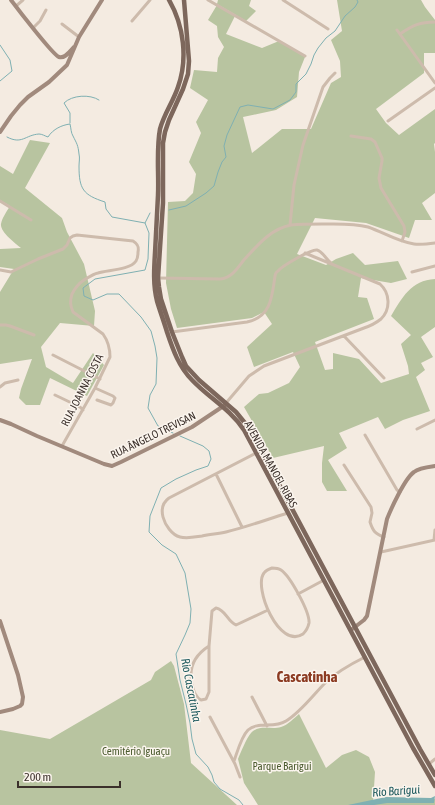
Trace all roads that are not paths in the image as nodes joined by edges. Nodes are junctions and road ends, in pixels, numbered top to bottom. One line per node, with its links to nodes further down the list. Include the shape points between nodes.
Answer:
1 (11, 0): 9 (street)
2 (23, 0): 9 (street)
3 (102, 0): 18 (street)
4 (150, 0): 11 (street)
5 (168, 0): 27 (main road, AVENIDA MANOEL RIBAS, via 182,34 184,62 178,88 164,117 158,141)
6 (184, 0): 27 (main road, AVENIDA MANOEL RIBAS, via 188,74 165,132)
7 (208, 0): 20 (street)
8 (283, 0): 15 (street)
9 (16, 6): 14 (street)
10 (46, 10): 14 (street)
11 (132, 21)
12 (435, 22): 17 (street, via 419,23)
13 (62, 24): 18 (street)
14 (33, 28): 19 (street, via 57,56 64,57)
15 (328, 29)
16 (397, 30): 17 (street)
17 (400, 34): 22 (street)
18 (79, 37): 19 (street)
19 (75, 45): 25 (street, via 64,69 20,105)
20 (305, 56)
21 (335, 73): 32 (street, via 323,87 303,145 294,185)
22 (435, 83)
23 (435, 88): 24 (street)
24 (388, 121)
25 (0, 132)
26 (351, 136): 33 (street, via 371,138 375,142 382,158 380,183 404,226)
27 (160, 194): 28 (main road, AVENIDA MANOEL RIBAS); 30 (main road, AVENIDA MANOEL RIBAS)
28 (158, 200): 30 (main road); 40 (main road, AVENIDA MANOEL RIBAS)
29 (0, 202): 31 (street)
30 (162, 203): 40 (main road, AVENIDA MANOEL RIBAS)
31 (31, 220)
32 (290, 226): 33 (street, via 353,225 367,227); 40 (street, via 276,230 265,238 227,277)
33 (402, 241): 34 (street, via 414,244)
34 (435, 243)
35 (305, 253): 36 (street); 36 (street, via 318,250); 43 (street, via 276,273 268,306 256,319)
36 (333, 265): 45 (street, via 376,282 388,295 388,305 381,319)
37 (435, 266): 39 (street)
38 (0, 270): 48 (street, RUA JOANNA COSTA, via 11,272 63,249 70,238 77,235 136,243 138,258 133,264 91,276 74,288 70,301 73,312 99,330 106,339 110,357)
39 (412, 272)
40 (156, 279): 41 (main road, AVENIDA MANOEL RIBAS, via 156,296); 43 (main road, AVENIDA MANOEL RIBAS)
41 (164, 324): 43 (main road); 54 (main road, AVENIDA MANOEL RIBAS, via 182,369 192,381)
42 (0, 325): 44 (street)
43 (172, 332): 54 (main road, AVENIDA MANOEL RIBAS, via 190,370)
44 (34, 335)
45 (344, 336): 47 (street); 54 (street, via 264,366 250,376)
46 (53, 355): 48 (street)
47 (384, 378)
48 (100, 379): 51 (street, RUA JOANNA COSTA)
49 (18, 380): 50 (street)
50 (0, 387)
51 (95, 388): 53 (street, via 115,398 111,405); 55 (street, RUA JOANNA COSTA)
52 (55, 395): 55 (street)
53 (97, 400)
54 (225, 405): 60 (main road, AVENIDA MANOEL RIBAS); 61 (main road, AVENIDA MANOEL RIBAS, via 245,422); 62 (street, RUA ÂNGELO TREVISAN, via 192,427 112,466)
55 (82, 410): 62 (street, RUA JOANNA COSTA)
56 (0, 420): 62 (street, RUA ÂNGELO TREVISAN)
57 (435, 420): 58 (street)
58 (417, 429)
59 (365, 435): 68 (street)
60 (247, 436): 61 (main road, via 255,445); 63 (main road, AVENIDA MANOEL RIBAS)
61 (258, 444): 64 (main road, AVENIDA MANOEL RIBAS)
62 (62, 446)
63 (256, 453): 64 (main road, via 260,453); 67 (street); 69 (main road, AVENIDA MANOEL RIBAS)
64 (267, 462): 70 (main road, AVENIDA MANOEL RIBAS)
65 (344, 465): 75 (street, via 371,507 370,522 375,532)
66 (435, 466): 68 (street, via 413,472)
67 (216, 474): 73 (street); 73 (street, via 163,503 164,521 176,535 189,538)
68 (400, 492): 75 (street, via 389,514)
69 (284, 504): 70 (main road); 71 (main road, AVENIDA MANOEL RIBAS)
70 (291, 507): 72 (main road, AVENIDA MANOEL RIBAS)
71 (288, 513): 72 (main road); 73 (street); 78 (main road, AVENIDA MANOEL RIBAS)
72 (297, 518): 79 (main road, AVENIDA MANOEL RIBAS)
73 (242, 527)
74 (435, 530): 76 (street)
75 (384, 537): 77 (street)
76 (434, 540): 77 (street)
77 (381, 552): 85 (street, via 367,616)
78 (314, 562): 79 (main road, via 322,572); 80 (main road, AVENIDA MANOEL RIBAS)
79 (326, 572): 81 (main road, AVENIDA MANOEL RIBAS)
80 (324, 580): 81 (main road); 82 (street); 85 (main road, AVENIDA MANOEL RIBAS)
81 (335, 590): 85 (main road, AVENIDA MANOEL RIBAS)
82 (298, 594): 83 (street, via 280,569 266,570 262,576 262,587); 83 (street, via 309,619 307,629 300,635 286,634)
83 (268, 610): 86 (street, via 234,625 222,610 214,609 211,614)
84 (0, 621): 89 (street, via 23,697 20,706)
85 (353, 629): 87 (main road, AVENIDA MANOEL RIBAS); 94 (main road, AVENIDA MANOEL RIBAS)
86 (210, 646): 86 (street, via 198,655 191,672 193,688 201,700 206,699 209,692)
87 (365, 657): 91 (street, via 336,673 286,722); 94 (main road, AVENIDA MANOEL RIBAS, via 418,756)
88 (252, 697): 91 (street)
89 (0, 712)
90 (210, 717): 93 (street)
91 (267, 726): 93 (street, via 256,726 248,730)
92 (435, 759): 94 (street)
93 (234, 761): 96 (street)
94 (427, 766): 95 (main road, AVENIDA MANOEL RIBAS); 97 (main road, AVENIDA MANOEL RIBAS)
95 (435, 775)
96 (240, 777)
97 (435, 786)

